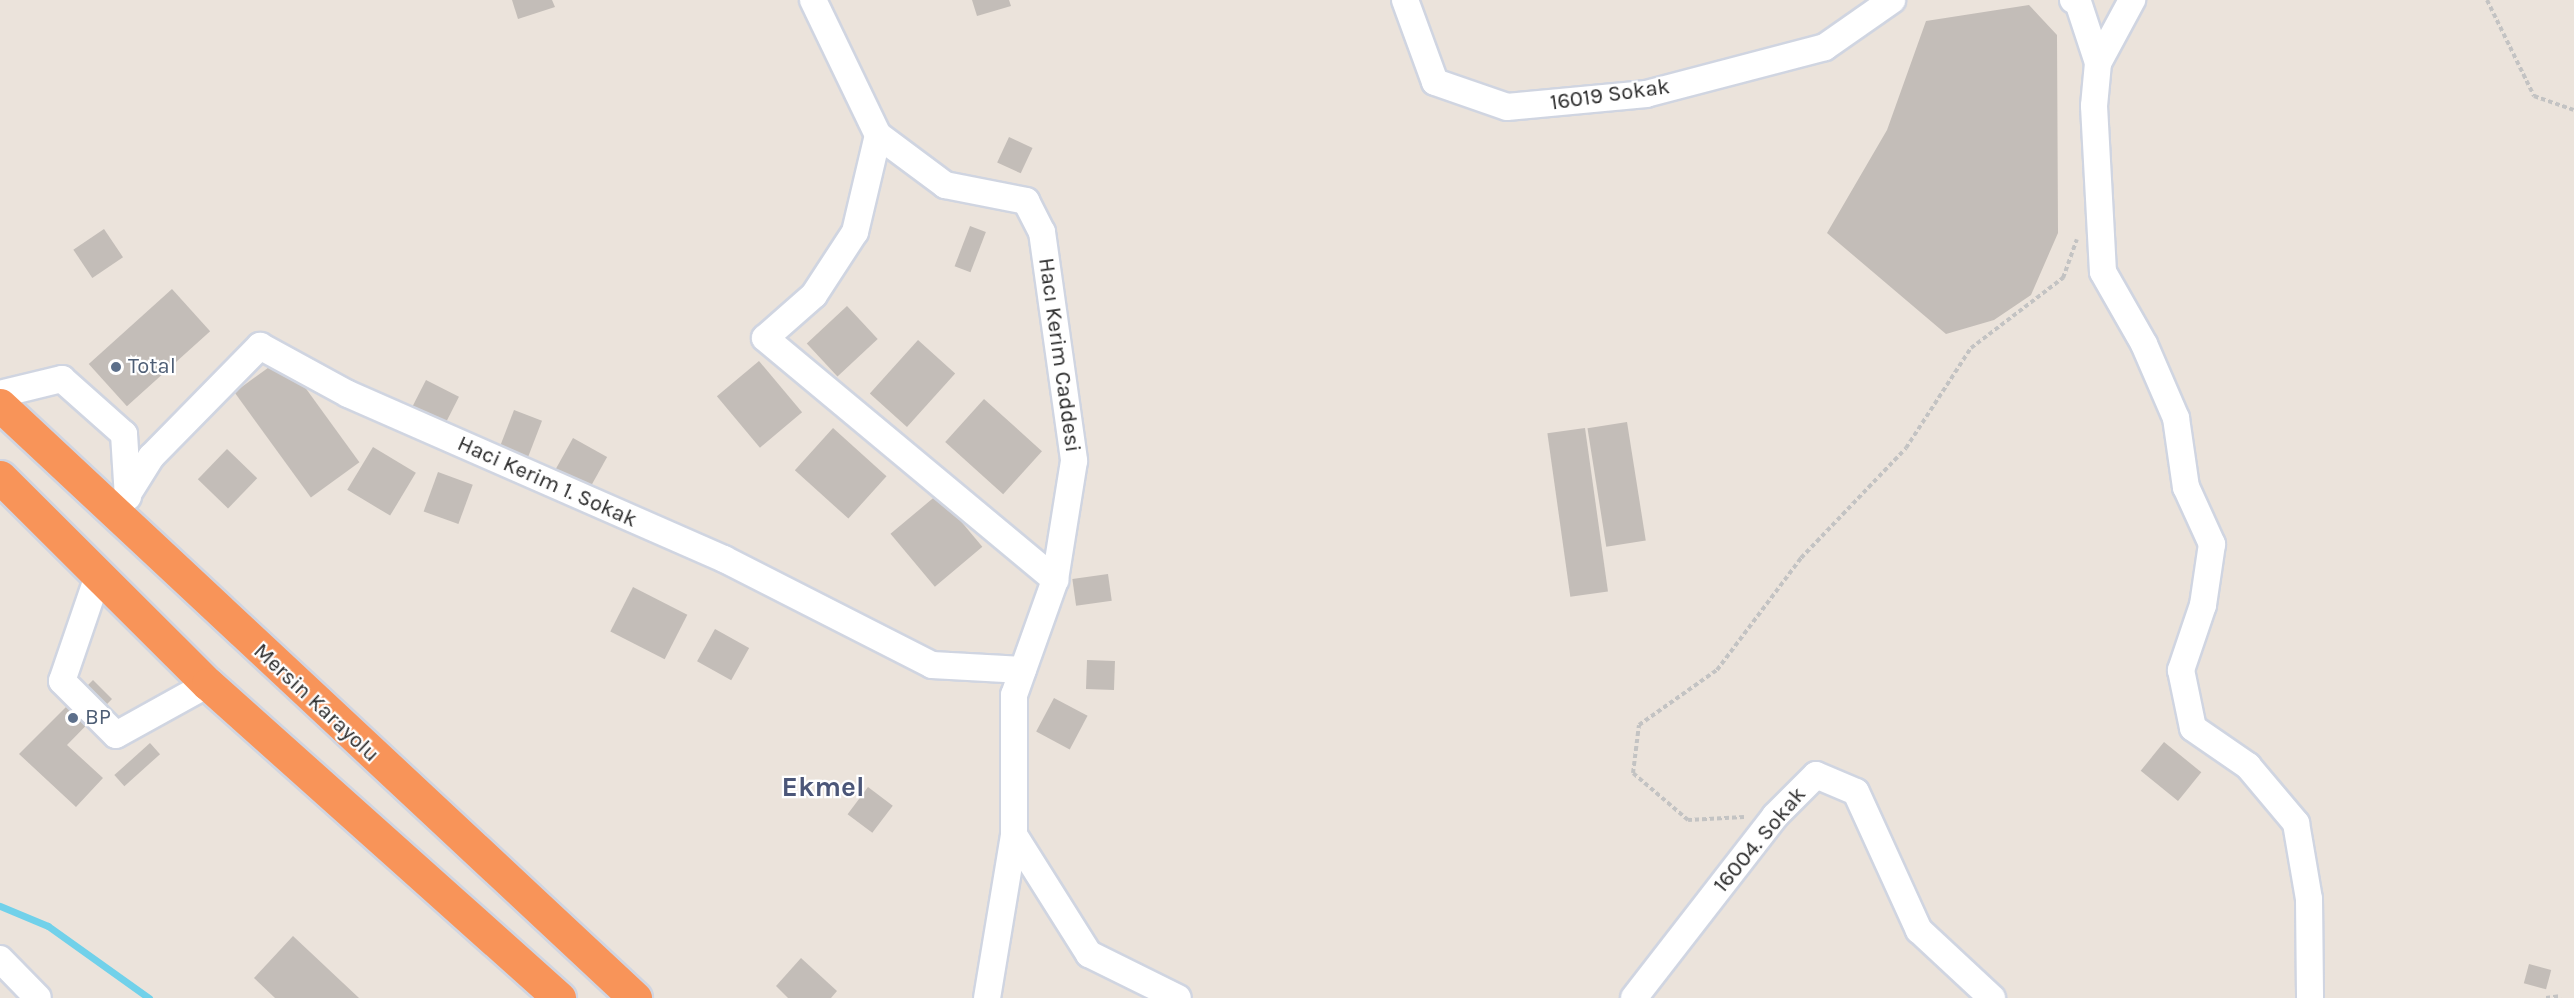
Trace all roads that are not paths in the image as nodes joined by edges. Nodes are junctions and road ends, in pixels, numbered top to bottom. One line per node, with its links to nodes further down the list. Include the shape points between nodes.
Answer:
1 (1405, 0): 2 (street, 16019 Sokak, via 1435,82 1507,107 1646,94 1825,47)
2 (1892, 0)
3 (2073, 0): 6 (street, via 2078,2)
4 (814, 1): 7 (street, Hacı Kerim Caddesi)
5 (2137, 2): 6 (street)
6 (2098, 63): 26 (street, via 2094,106 2103,272 2144,344 2176,418 2186,488 2212,544 2204,605 2181,670 2193,728 2248,766 2296,823 2309,899)
7 (878, 135): 14 (street, Hacı Kerim Caddesi, via 945,185 1026,201 1042,232 1074,461); 14 (street, via 855,232 814,295 765,338)
8 (0, 394): 11 (street, via 62,379 124,434)
9 (0, 405): 12 (highway, Mersin Karayolu)
10 (0, 477): 13 (highway)
11 (128, 494): 12 (street); 15 (street, Haci Kerim 1. Sokak, via 151,457 260,346 348,394 724,559 932,665)
12 (130, 531): 21 (highway, Mersin Karayolu)
13 (98, 576): 16 (highway); 16 (street, via 62,681 116,735)
14 (1054, 580): 15 (street, Hacı Kerim Caddesi)
15 (1023, 670): 17 (street, Hacı Kerim Caddesi, via 1014,696)
16 (208, 684): 20 (highway)
17 (1014, 835): 22 (street, Hacı Kerim Caddesi); 23 (street, via 1089,954)
18 (0, 959): 19 (street)
19 (38, 998)
20 (559, 998)
21 (635, 998)
22 (987, 998)
23 (1178, 998)
24 (1634, 998): 25 (street, 16004. Sokak, via 1775,816 1816,775 1856,792 1918,930)
25 (1992, 998)
26 (2310, 998)

